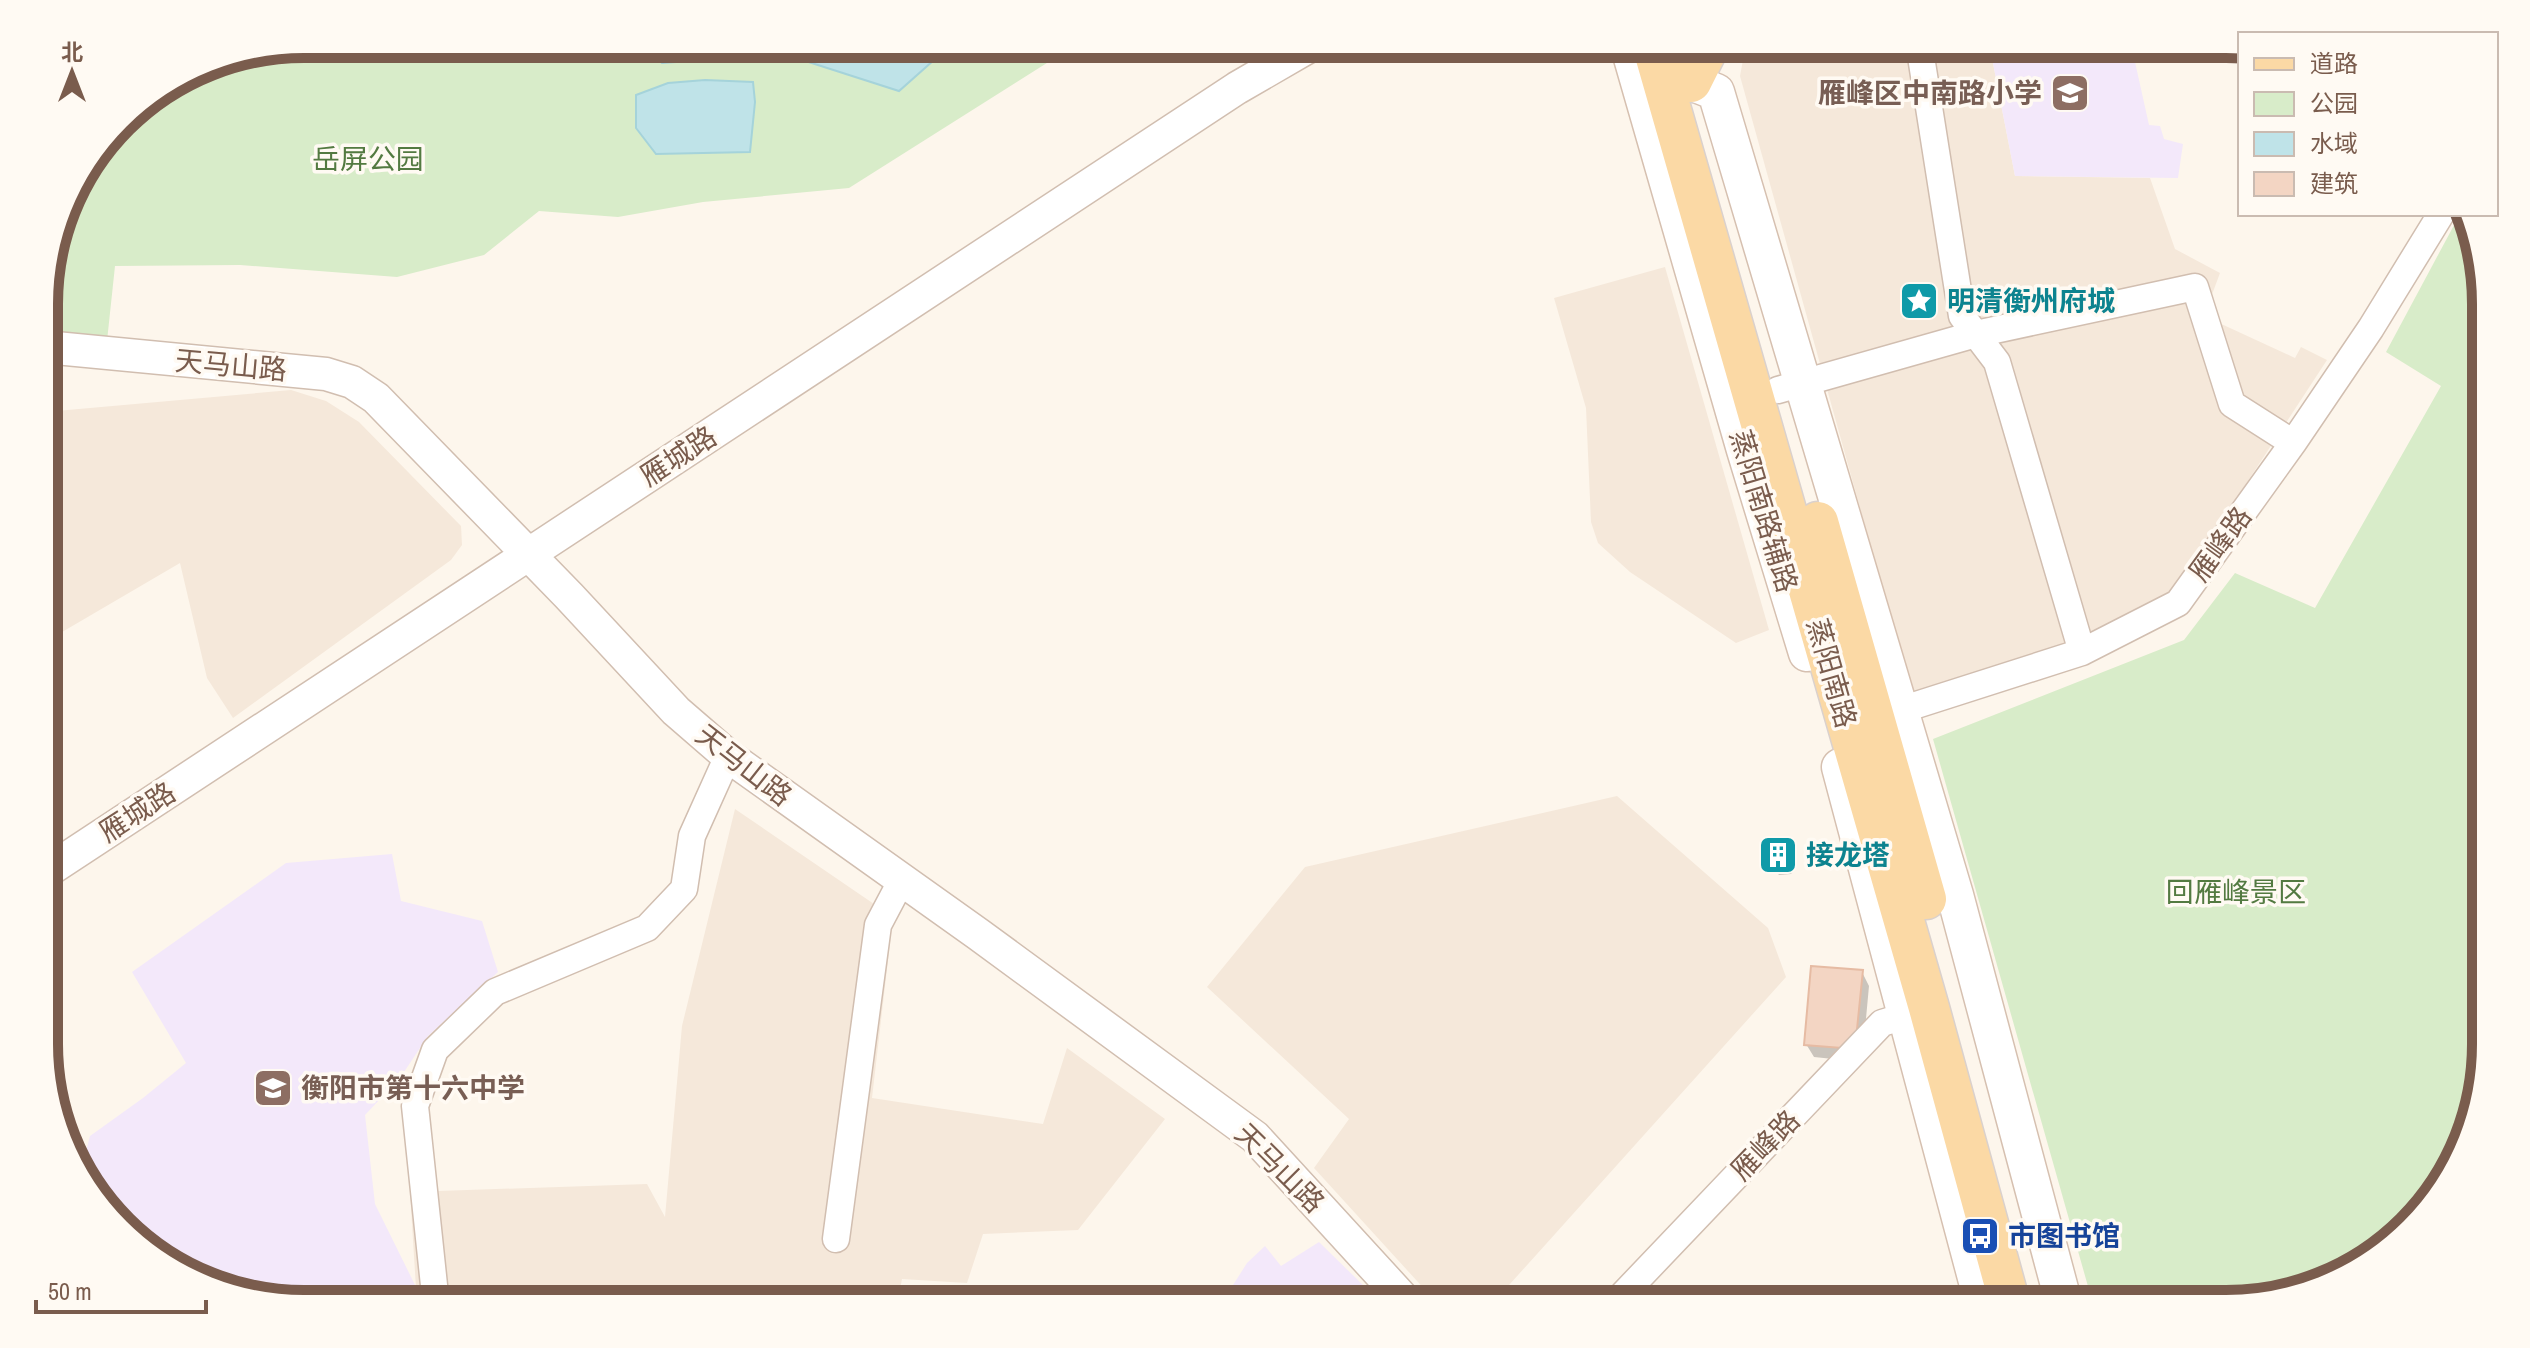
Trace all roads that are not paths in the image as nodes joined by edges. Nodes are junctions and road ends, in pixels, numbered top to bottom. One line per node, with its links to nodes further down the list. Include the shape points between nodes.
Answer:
1 (1288, 58): 15 (street, 雁城路)
2 (1632, 58): 22 (main road, 蒸阳南路辅路)
3 (1656, 58): 22 (main road, 蒸阳南路)
4 (1684, 58): 8 (main road, 蒸阳南路)
5 (1703, 58): 8 (main road)
6 (1921, 58): 10 (street, via 1962,316)
7 (1255, 59): 15 (street, 雁城路)
8 (1691, 82): 13 (main road, 蒸阳南路)
9 (2440, 216): 14 (street, 雁峰路)
10 (1976, 334): 13 (street); 14 (street, via 2195,287 2232,404); 16 (street, via 1997,362)
11 (59, 348): 15 (street, 天马山路, via 326,374 352,382 376,398)
12 (59, 362): 15 (street, 天马山路, via 326,387 347,394 371,410)
13 (1791, 386): 17 (main road, 蒸阳南路)
14 (2293, 443): 16 (street, 雁峰路, via 2178,603)
15 (517, 553): 18 (street, 天马山路); 19 (street, 雁城路); 20 (street, 雁城路)
16 (2082, 652): 17 (street, 雁峰路)
17 (1888, 714): 29 (main road, 蒸阳南路); 30 (main road, via 1955,895)
18 (725, 762): 21 (street, 天马山路); 25 (street, 天马山路, via 966,925 1255,1137); 31 (street, via 692,836 684,889 647,928 495,992 435,1050 415,1106)
19 (58, 848)
20 (58, 864)
21 (897, 889): 23 (street, via 878,925); 24 (street, 天马山路, via 1250,1144)
22 (1917, 1012): 26 (street, 雁峰路, via 1882,1023); 27 (main road, 蒸阳南路辅路); 28 (main road, 蒸阳南路)
23 (836, 1239)
24 (1383, 1289)
25 (1395, 1289)
26 (1628, 1289)
27 (1980, 1289)
28 (2005, 1289)
29 (2033, 1289)
30 (2060, 1289)
31 (435, 1290)

